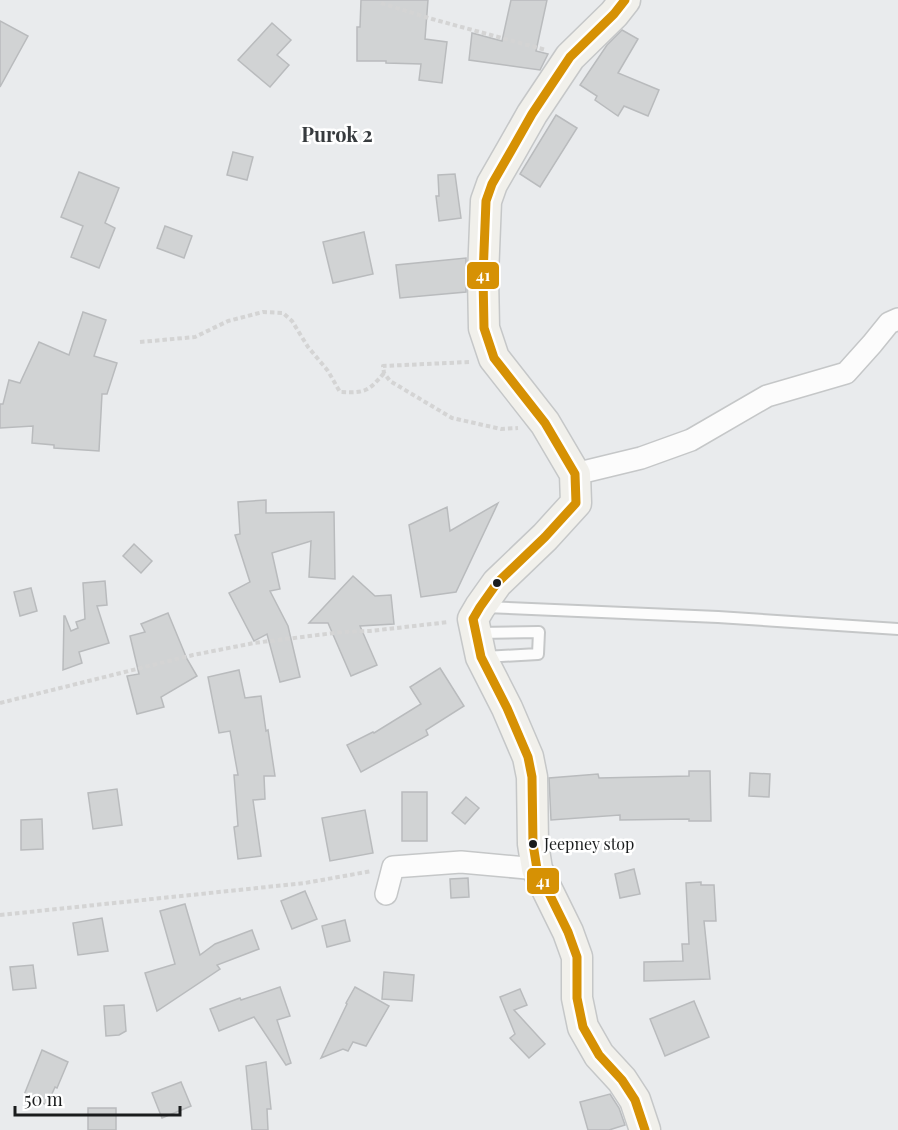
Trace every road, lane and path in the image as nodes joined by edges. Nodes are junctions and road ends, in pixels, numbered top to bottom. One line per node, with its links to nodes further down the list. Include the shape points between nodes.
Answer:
1 (626, 0): 3 (main road)
2 (381, 3): 3 (path)
3 (570, 57): 6 (main road, via 532,114 486,201 484,328)
4 (898, 320): 9 (street, via 889,323 846,373 767,396 691,440 641,458)
5 (140, 342): 7 (path, via 195,337 228,321 263,312 283,313 340,392 369,389)
6 (494, 358): 7 (path, via 483,362 383,366); 8 (main road)
7 (384, 373): 8 (path, via 390,381 452,418 501,429)
8 (545, 423): 9 (main road)
9 (575, 474): 10 (main road, via 576,503 497,583)
10 (478, 629): 10 (lane, via 538,654 539,632); 11 (lane, via 718,617); 12 (path, via 342,632 254,643); 14 (main road, via 528,757)
11 (898, 629)
12 (0, 703)
13 (393, 867): 14 (street, via 461,862); 15 (street); 16 (path, via 305,883)
14 (537, 869): 17 (main road, via 577,957 577,999 583,1027 599,1055 635,1100)
15 (386, 894)
16 (0, 915)
17 (645, 1130)

